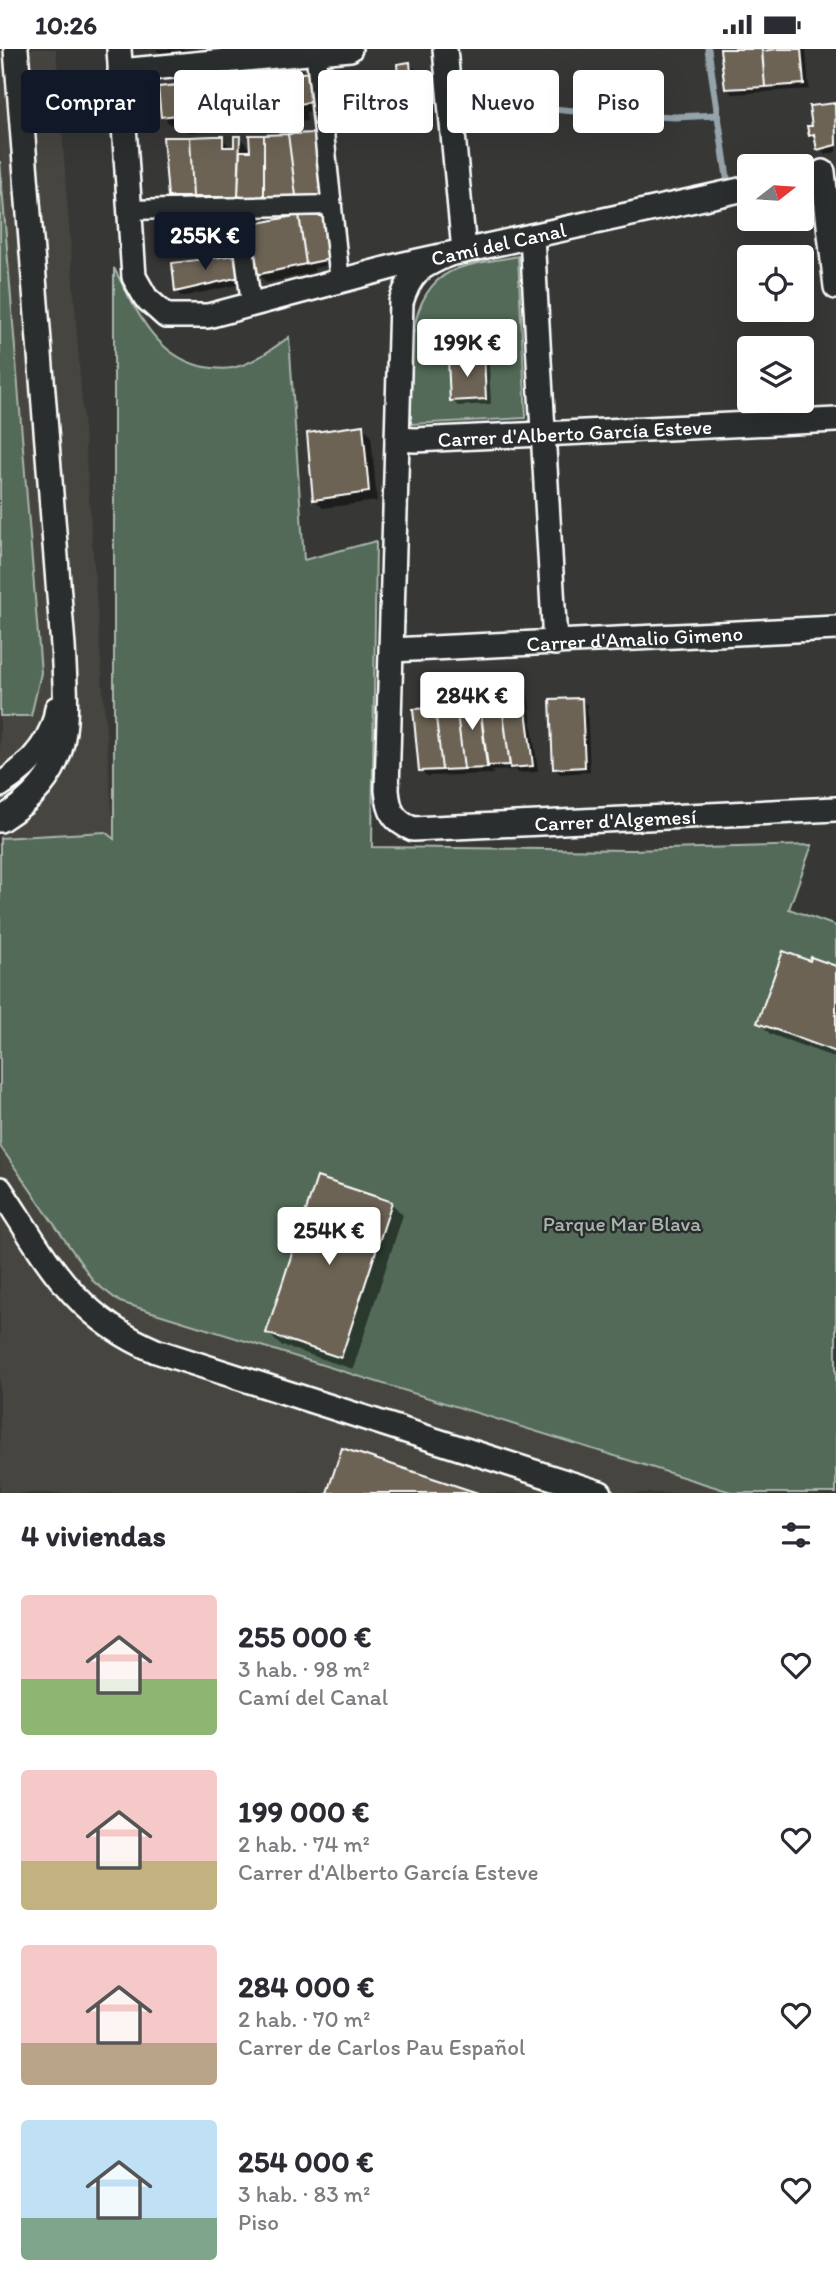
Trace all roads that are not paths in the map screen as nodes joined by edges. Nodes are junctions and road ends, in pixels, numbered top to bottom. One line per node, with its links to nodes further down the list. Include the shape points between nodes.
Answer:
1 (16, 49): 21 (street)
2 (350, 49): 4 (street)
3 (445, 49): 12 (street)
4 (315, 51): 5 (street); 8 (street)
5 (119, 60): 10 (street)
6 (820, 172): 13 (street)
7 (737, 191): 11 (street, Camí del Canal)
8 (332, 205): 9 (street); 14 (street)
9 (239, 207): 10 (street); 15 (street)
10 (129, 210): 15 (street, Camí del Canal, via 134,277 146,298 166,316 208,316)
11 (532, 236): 12 (street, Camí del Canal); 17 (street)
12 (456, 253): 14 (street, Camí del Canal); 18 (street, via 412,274 401,302)
13 (835, 274)
14 (340, 282): 15 (street, Camí del Canal)
15 (251, 304)
16 (836, 420): 17 (street, Carrer d'Alberto García Esteve)
17 (544, 433): 18 (street, Carrer d'Alberto García Esteve); 20 (street)
18 (397, 439): 22 (street)
19 (836, 628): 20 (street, Carrer d'Amalio Gimeno)
20 (555, 643): 22 (street, Carrer d'Amalio Gimeno)
21 (64, 646): 23 (street, via 56,717 50,732 33,758); 25 (street, via 67,722 63,745 30,798)
22 (392, 650): 24 (street, Carrer d'Algemesí, via 389,808 398,823 413,829)
23 (0, 785)
24 (836, 809)
25 (0, 820)
26 (0, 1188): 27 (street, via 68,1289 99,1320 137,1343)
27 (600, 1493)

